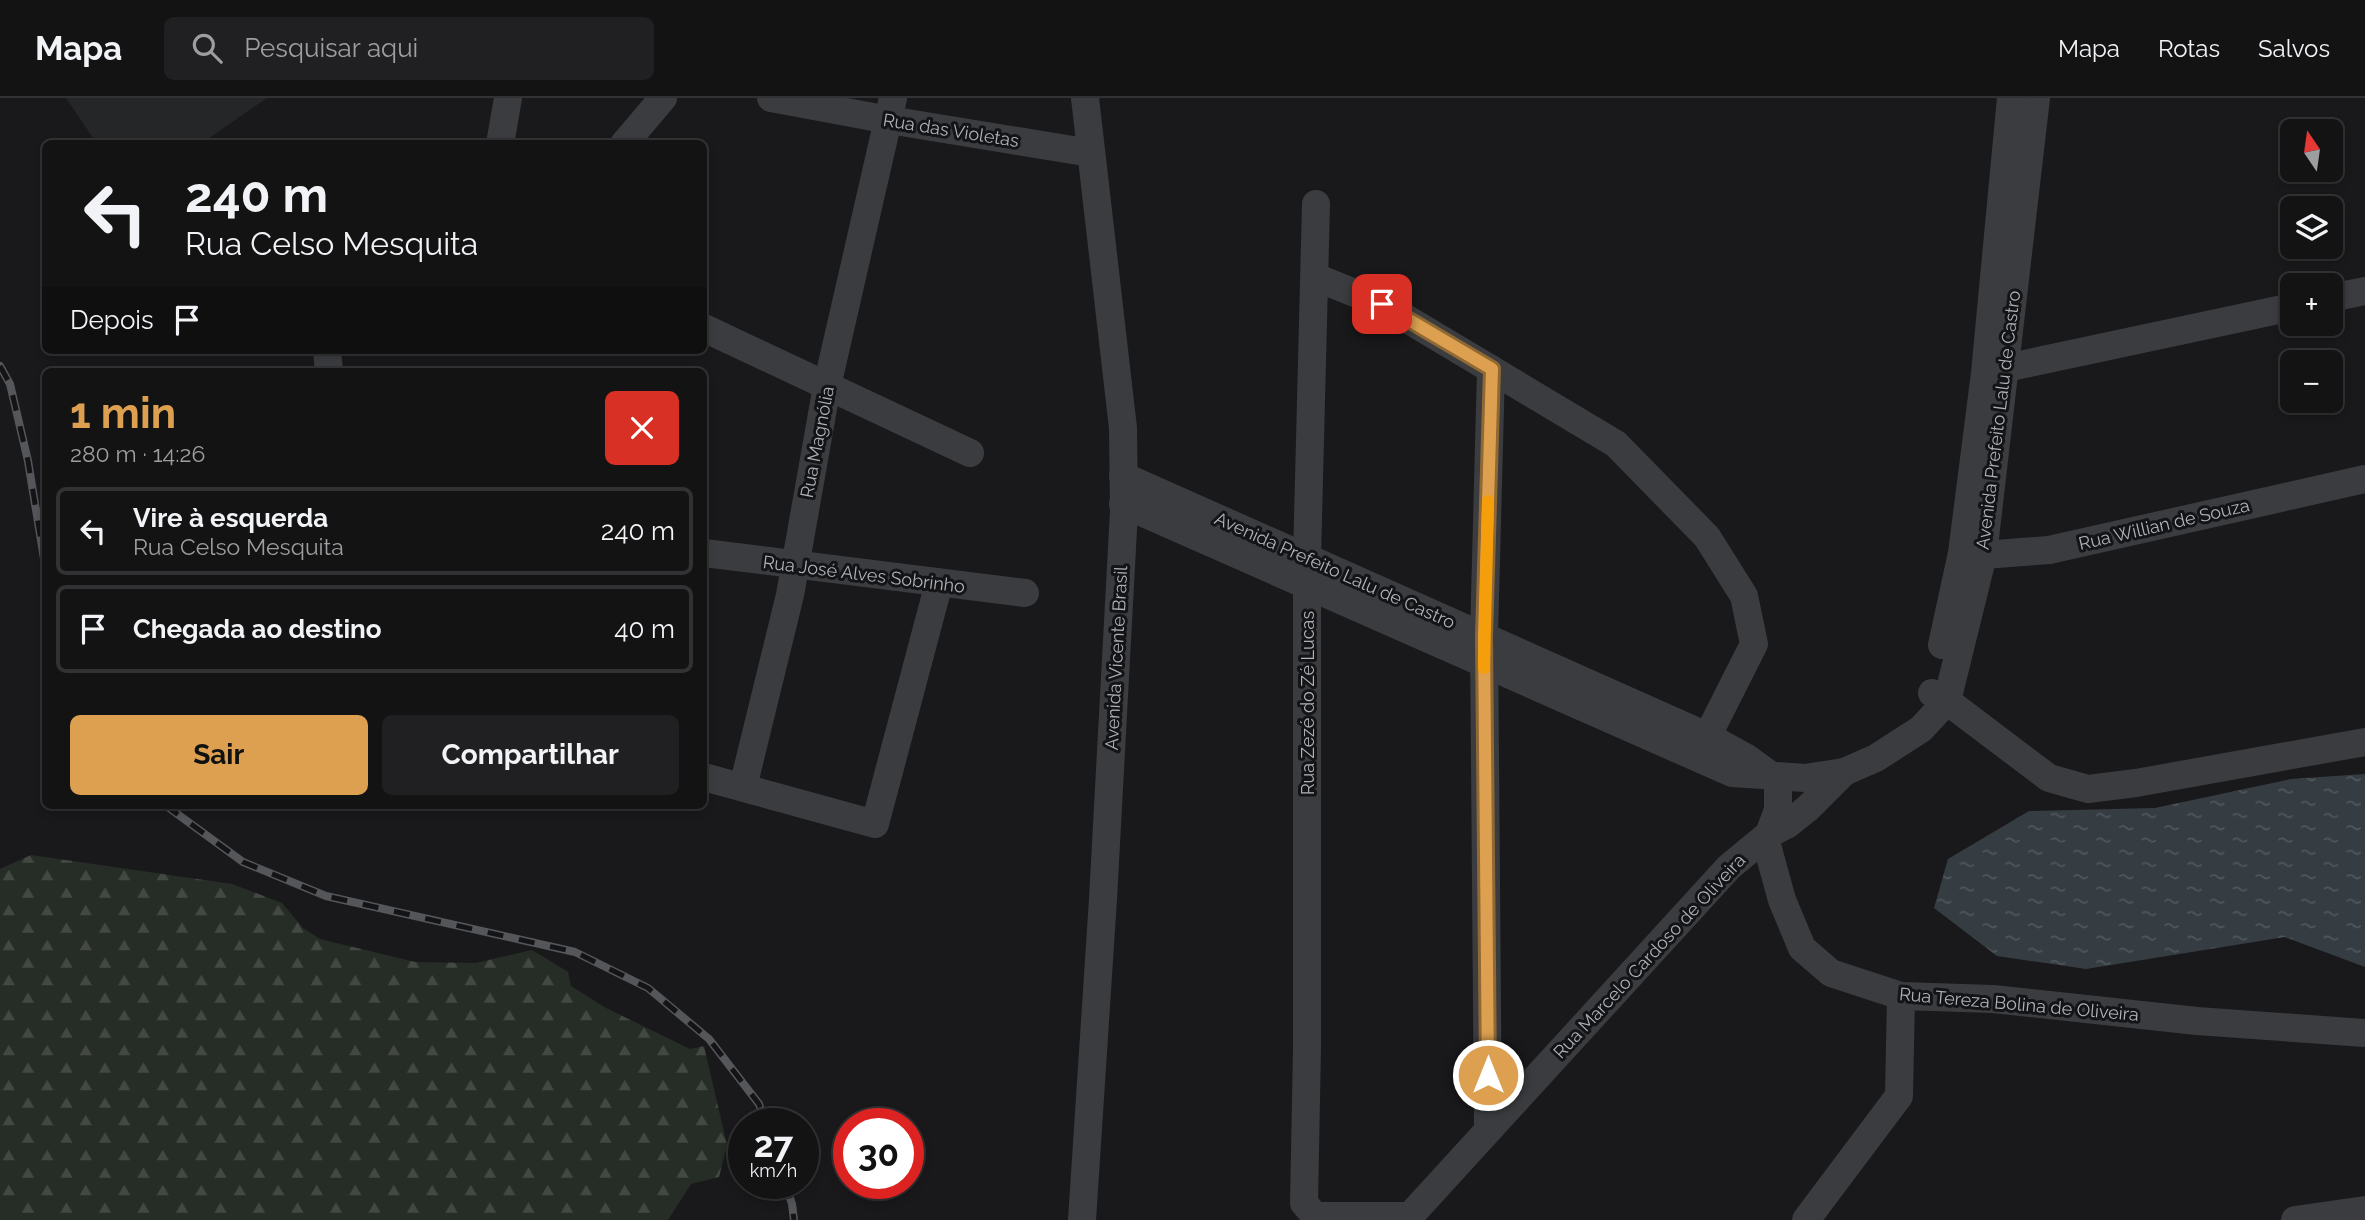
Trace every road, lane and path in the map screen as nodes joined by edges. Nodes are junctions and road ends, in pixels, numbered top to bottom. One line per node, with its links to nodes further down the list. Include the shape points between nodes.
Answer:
1 (509, 98): 8 (street)
2 (663, 98): 9 (street)
3 (771, 98): 7 (street, Rua das Violetas)
4 (1085, 98): 10 (street, Avenida Vicente Brasil)
5 (2011, 98): 18 (street, Avenida Prefeito Lalu de Castro)
6 (2036, 98): 18 (street, Avenida Prefeito Lalu de Castro)
7 (891, 109): 10 (street, Rua das Violetas); 19 (street, Rua Magnólia)
8 (501, 140)
9 (627, 140)
10 (1091, 153): 21 (street, Avenida Vicente Brasil, via 1123,428)
11 (1316, 204): 12 (street, Rua Zezé do Zé Lucas)
12 (1315, 277): 17 (street, via 1382,304); 27 (street, Rua Zezé do Zé Lucas)
13 (2365, 291): 14 (street)
14 (2343, 296)
15 (2280, 310): 18 (street)
16 (707, 329): 19 (street)
17 (1492, 369): 30 (street); 33 (street, via 1616,444 1707,537 1744,596 1754,643)
18 (1994, 371): 25 (street, Avenida Prefeito Lalu de Castro)
19 (827, 386): 20 (street); 26 (street, Rua Magnólia)
20 (970, 453)
21 (1123, 477): 23 (street, Avenida Vicente Brasil); 27 (street, Avenida Prefeito Lalu de Castro)
22 (2365, 479): 25 (street, Rua Willian de Souza, via 2049,550)
23 (1123, 504): 27 (street, Avenida Prefeito Lalu de Castro); 44 (street, Avenida Vicente Brasil)
24 (707, 553): 26 (street, Rua José Alves Sobrinho)
25 (1973, 554): 31 (street, Avenida Prefeito Lalu de Castro)
26 (794, 565): 28 (street, Rua José Alves Sobrinho); 37 (street, Rua Magnólia)
27 (1307, 572): 30 (street, Avenida Prefeito Lalu de Castro); 42 (street, Rua Zezé do Zé Lucas)
28 (939, 583): 29 (street, Rua José Alves Sobrinho); 37 (street, via 875,824)
29 (1025, 593)
30 (1484, 650): 33 (street, Avenida Prefeito Lalu de Castro); 41 (street)
31 (1940, 696): 32 (street, via 2049,778 2088,789); 34 (street, Avenida Prefeito Lalu de Castro, via 1921,729)
32 (2365, 742)
33 (1702, 746): 35 (street, Avenida Prefeito Lalu de Castro, via 1747,758)
34 (1844, 772): 35 (street, Avenida Prefeito Lalu de Castro, via 1805,778); 38 (street, via 1808,808)
35 (1775, 776): 38 (street, via 1778,810)
36 (707, 779): 37 (street)
37 (743, 787)
38 (1767, 836): 39 (street, Rua Tereza Bolina de Oliveira, via 1782,900 1802,948 1831,973); 41 (street, Rua Marcelo Cardoso de Oliveira, via 1688,910)
39 (1901, 996): 40 (street, Rua Tereza Bolina de Oliveira, via 1993,999); 45 (street, via 1899,1097)
40 (2365, 1033)
41 (1488, 1130): 42 (street, Rua Marcelo Cardoso de Oliveira, via 1410,1216 1315,1216)
42 (1304, 1203)
43 (2365, 1210): 46 (street)
44 (1082, 1220)
45 (1806, 1220)
46 (2295, 1220)

